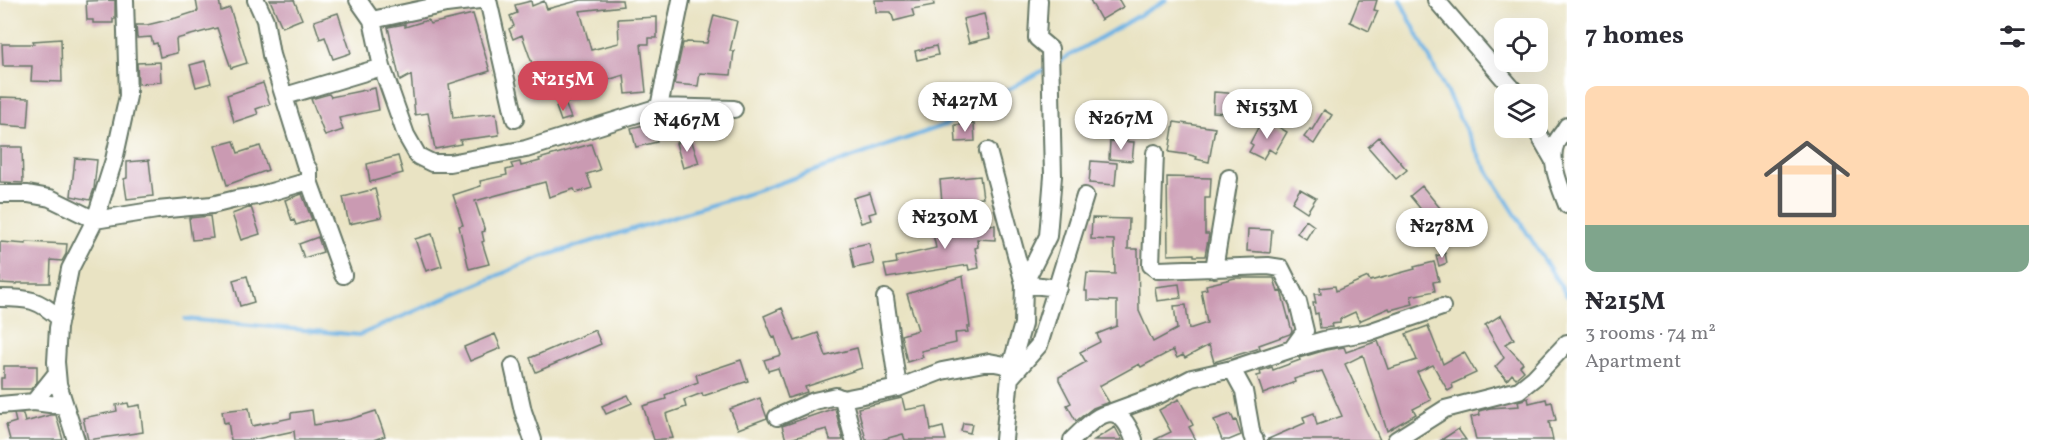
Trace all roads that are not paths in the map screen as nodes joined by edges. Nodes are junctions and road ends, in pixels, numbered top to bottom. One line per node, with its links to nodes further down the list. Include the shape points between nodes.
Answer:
1 (125, 0): 26 (street, via 128,96)
2 (256, 0): 12 (street, via 266,20 271,55)
3 (358, 0): 9 (street)
4 (479, 0): 9 (street)
5 (488, 0): 15 (street)
6 (681, 0): 13 (street)
7 (1039, 0): 29 (street, via 1037,38 1050,49 1053,176 1048,236)
8 (1436, 0): 11 (street)
9 (372, 20): 10 (street)
10 (382, 67): 12 (street); 13 (street, via 406,135 418,156 432,163 526,149)
11 (1508, 84)
12 (285, 96): 22 (street)
13 (659, 107): 14 (street)
14 (734, 109)
15 (515, 119)
16 (1567, 126): 20 (street, via 1556,143)
17 (1541, 138): 20 (street)
18 (988, 151): 29 (street)
19 (1155, 153): 27 (street, via 1151,265 1158,270)
20 (1554, 162): 25 (street)
21 (1229, 178): 27 (street)
22 (309, 181): 26 (street, via 212,205); 28 (street)
23 (0, 194): 26 (street, via 50,198)
24 (1085, 196): 30 (street)
25 (1567, 206)
26 (95, 220): 34 (street, via 70,269)
27 (1214, 269): 36 (street, via 1281,268 1298,302 1305,331)
28 (343, 275)
29 (1024, 284): 30 (street); 39 (street, via 1023,324)
30 (1058, 288): 39 (street, via 1039,345)
31 (0, 298): 34 (street, via 42,303)
32 (885, 298): 41 (street)
33 (1442, 307): 36 (street, via 1369,332)
34 (60, 319): 40 (street)
35 (1567, 343): 48 (street, via 1519,390 1445,410)
36 (1292, 349): 38 (street)
37 (513, 366): 50 (street)
38 (1232, 369): 46 (street, via 1192,378); 55 (street, via 1244,391)
39 (1011, 371): 41 (street, via 989,362 942,371); 52 (street)
40 (57, 373): 43 (street); 45 (street)
41 (898, 388): 42 (street)
42 (843, 399): 47 (street, via 836,396 814,401); 51 (street)
43 (34, 402): 44 (street); 45 (street)
44 (0, 405)
45 (65, 406): 49 (street)
46 (1112, 412): 53 (street); 54 (street, via 1120,414)
47 (777, 417)
48 (1405, 438)
49 (76, 440)
50 (533, 440)
51 (854, 440)
52 (1004, 440)
53 (1072, 440)
54 (1134, 440)
55 (1255, 440)

